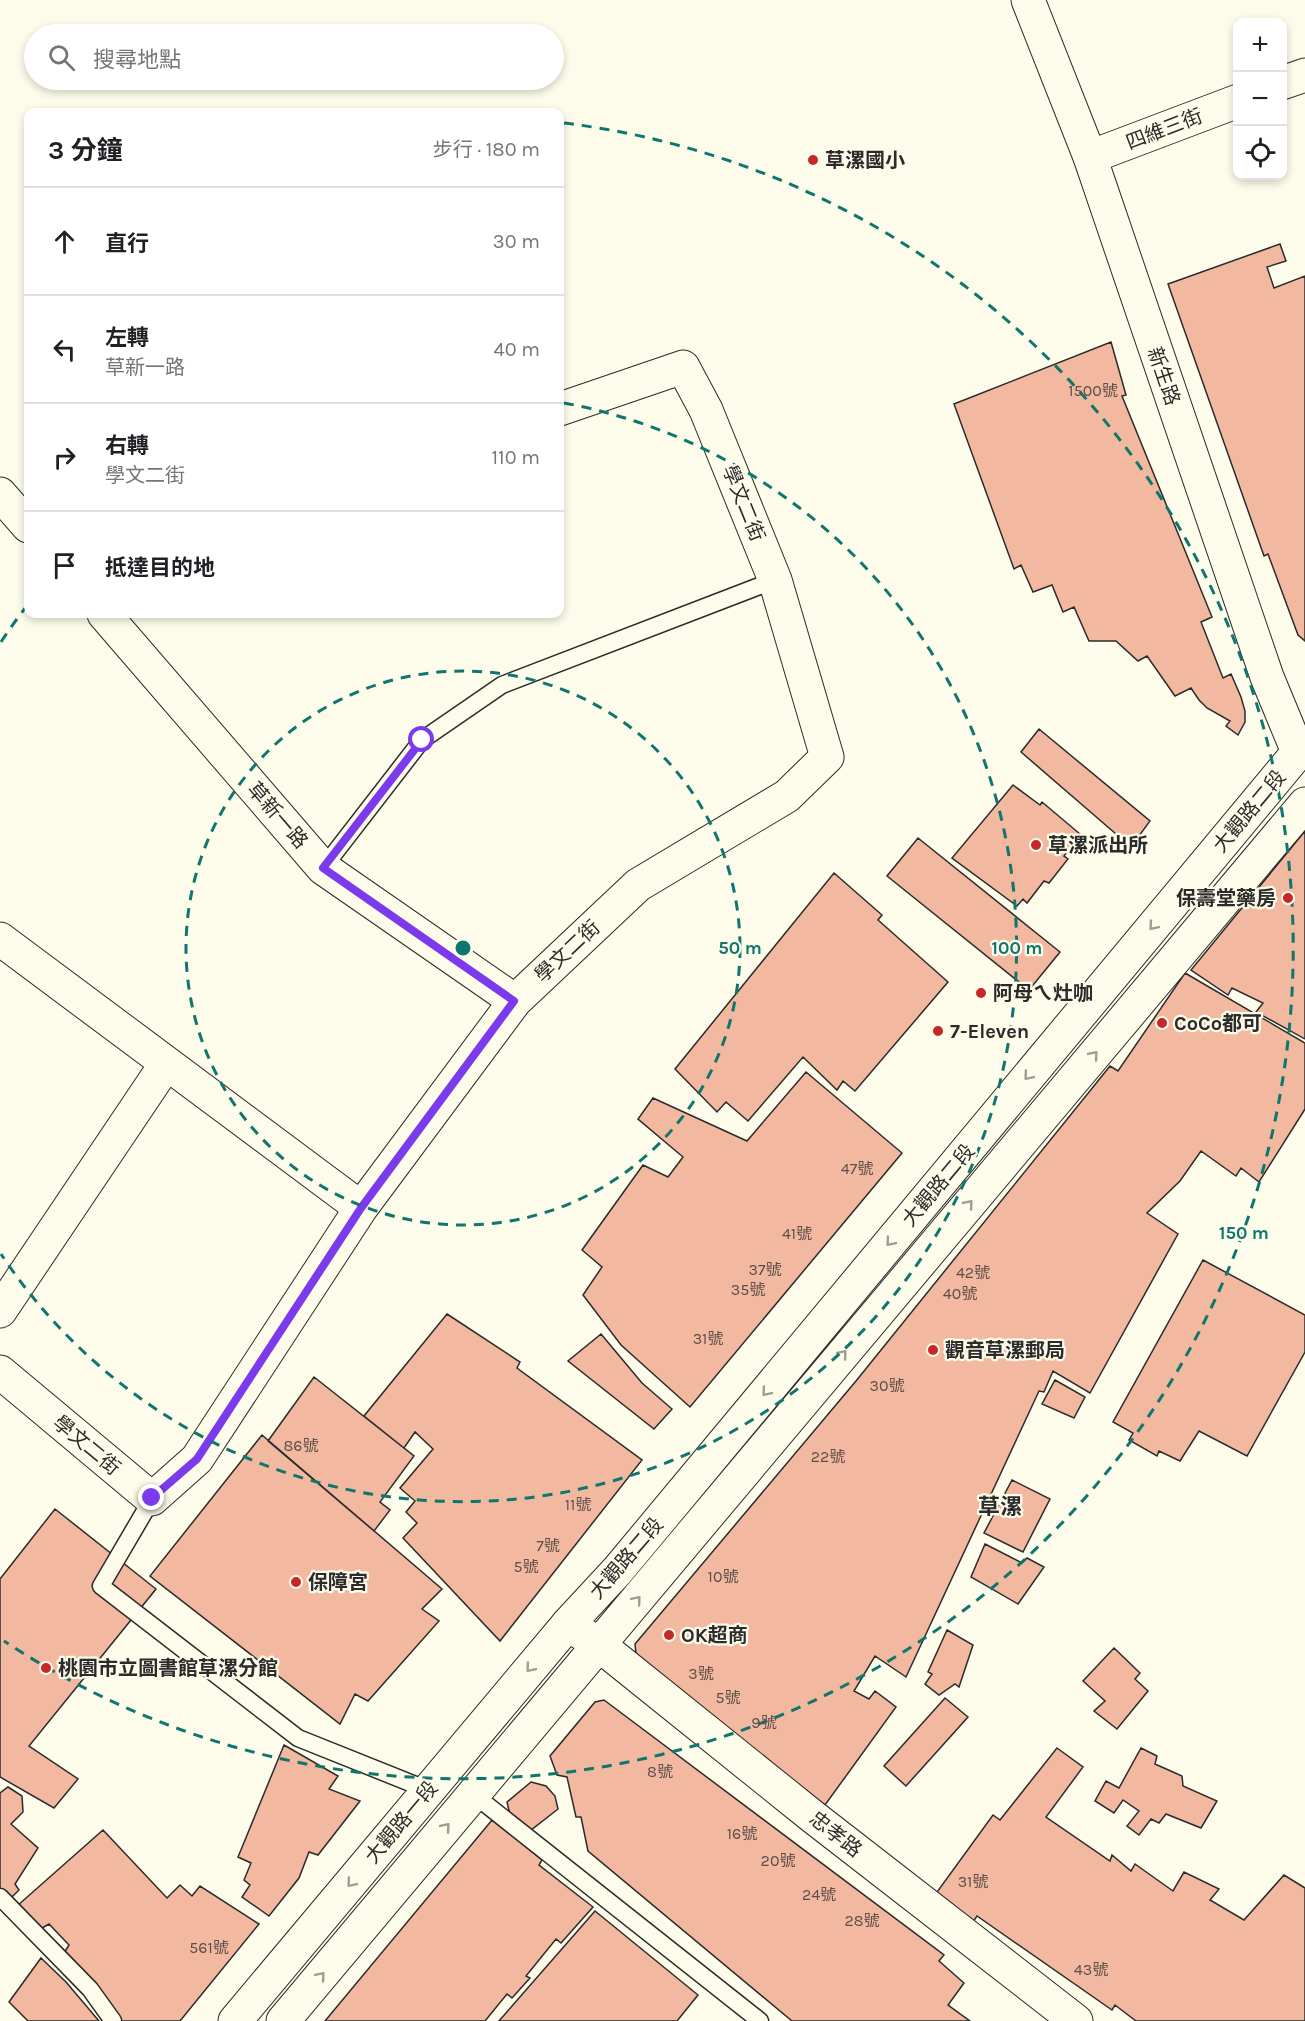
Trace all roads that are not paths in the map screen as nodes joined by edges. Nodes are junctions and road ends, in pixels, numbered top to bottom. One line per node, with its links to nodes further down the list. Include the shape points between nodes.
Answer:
1 (1028, 0): 5 (street, 新生路)
2 (1305, 75): 3 (street)
3 (1287, 81)
4 (1233, 103): 5 (street, 四維三街)
5 (1090, 157): 11 (street, 新生路, via 1267,677)
6 (564, 408): 9 (street, 學文二街, via 683,367 706,410)
7 (0, 494): 8 (street)
8 (24, 521)
9 (775, 580): 13 (lane, via 502,685 422,740); 15 (street, 學文二街, via 827,757 787,796 638,885)
10 (107, 618): 13 (street, 草新一路)
11 (1303, 749): 21 (street, 大觀路二段, one-way to 21, via 618,1570)
12 (1305, 804): 22 (street, 大觀路二段, one-way to 12)
13 (323, 868): 15 (street, 草新一路)
14 (0, 939): 16 (street)
15 (514, 1001): 17 (street, 學文二街)
16 (166, 1064): 17 (street); 18 (street)
17 (361, 1208): 20 (street, 學文二街, via 197,1459)
18 (0, 1311)
19 (0, 1372): 20 (street, 學文二街)
20 (152, 1498): 23 (lane, via 101,1586 298,1738)
21 (568, 1624): 22 (street, 忠孝路); 23 (street, 大觀路一段, one-way to 23)
22 (598, 1644): 24 (street, 大觀路一段); 26 (street, 忠孝路)
23 (428, 1790): 28 (street, 大觀路一段, one-way to 28)
24 (472, 1794): 29 (street, 大觀路一段, one-way to 24); 30 (lane)
25 (0, 1897): 27 (lane, via 90,1989)
26 (1066, 2018)
27 (113, 2021)
28 (235, 2021)
29 (283, 2021)
30 (760, 2021)

